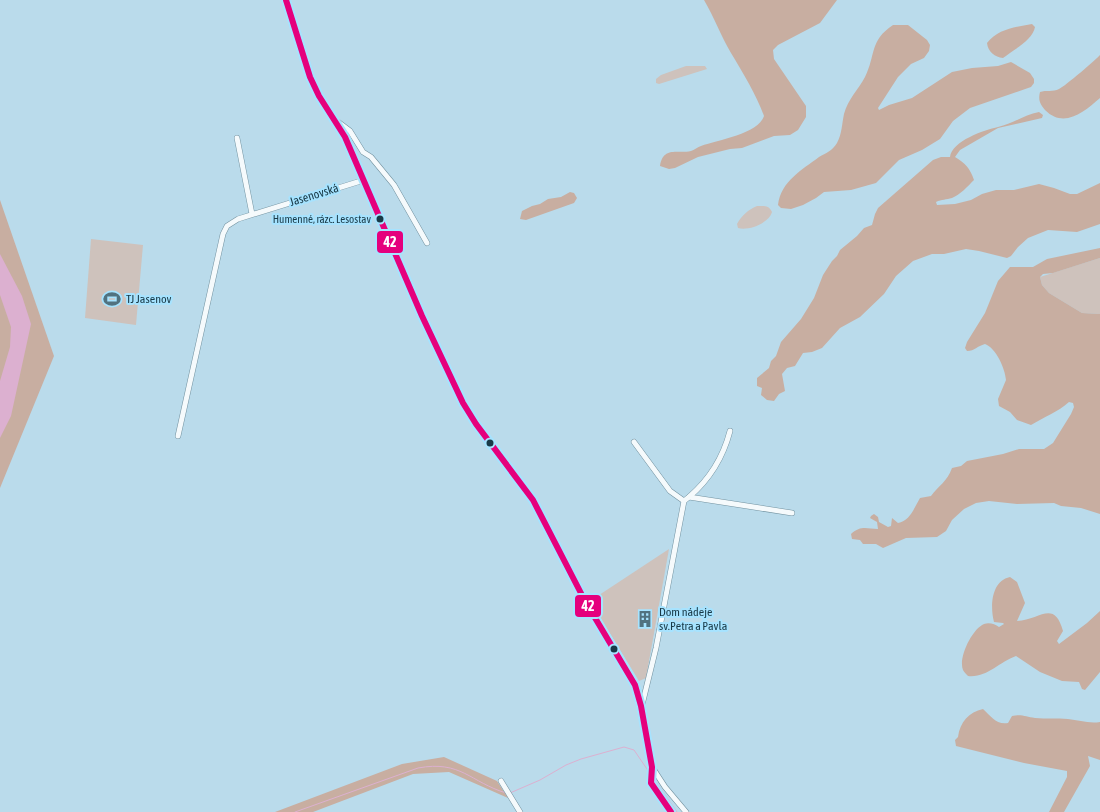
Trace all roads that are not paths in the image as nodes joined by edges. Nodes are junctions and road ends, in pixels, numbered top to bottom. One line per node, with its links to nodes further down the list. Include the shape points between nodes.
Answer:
1 (286, 0): 2 (street, via 310,77)
2 (336, 121): 4 (street); 6 (street, via 350,132 363,152 394,185)
3 (237, 138): 5 (street)
4 (364, 180): 5 (street, Jasenovská); 12 (street, via 463,403 533,500 585,601)
5 (252, 214): 8 (street, Jasenovská, via 227,226 223,234)
6 (426, 244)
7 (730, 431): 10 (street, via 716,466)
8 (178, 436)
9 (634, 442): 10 (street, via 670,491)
10 (686, 499): 11 (street); 13 (street)
11 (792, 513)
12 (635, 685): 13 (street, via 640,689); 14 (street)
13 (647, 688): 14 (street)
14 (642, 706): 15 (street)
15 (652, 769): 18 (street, via 654,789); 19 (street)
16 (501, 781): 17 (street)
17 (520, 812)
18 (671, 812)
19 (686, 812)

